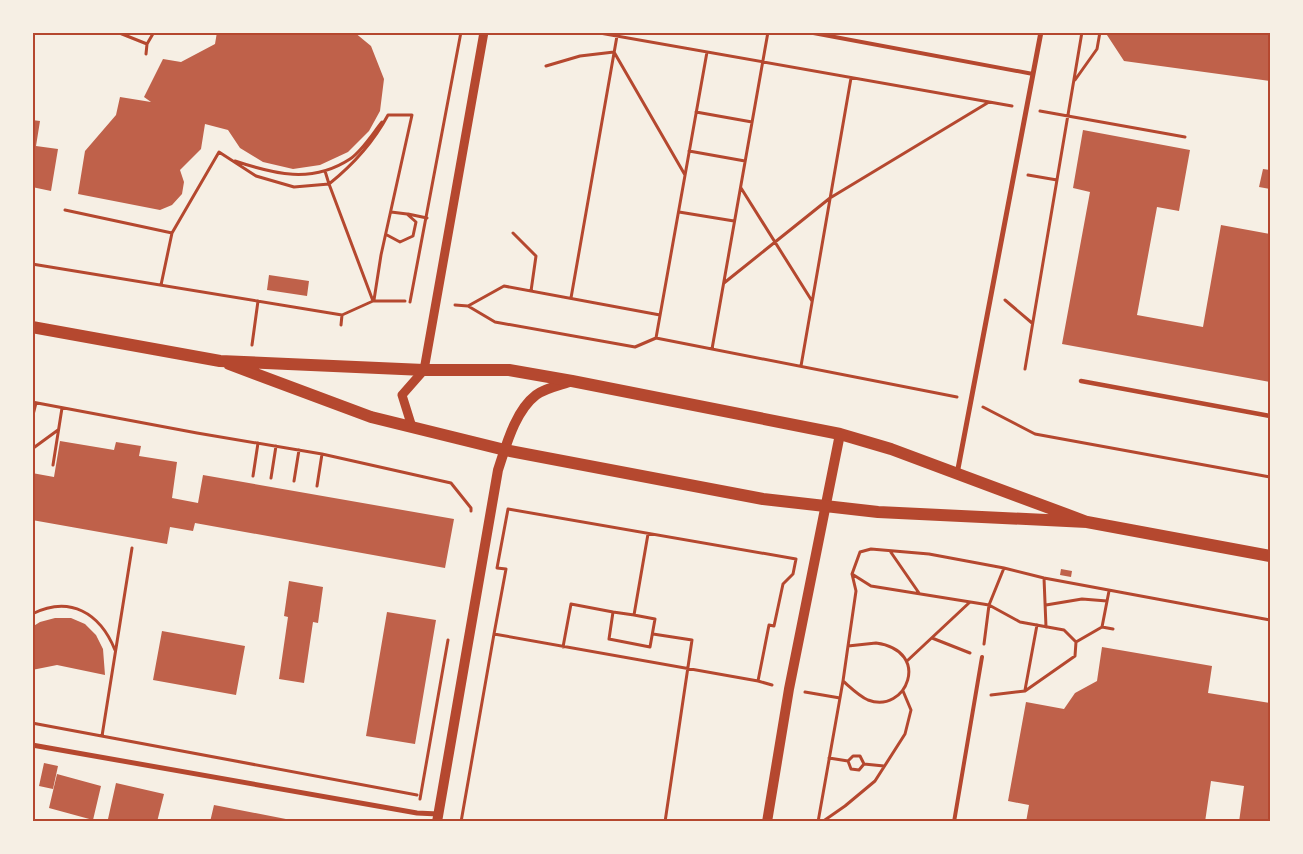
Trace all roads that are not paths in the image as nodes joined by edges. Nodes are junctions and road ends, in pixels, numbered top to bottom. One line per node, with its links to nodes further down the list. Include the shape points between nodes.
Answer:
1 (484, 32): 7 (street)
2 (808, 32): 4 (lane)
3 (1040, 32): 4 (street)
4 (1033, 74): 14 (street)
5 (32, 327): 6 (main road)
6 (220, 361): 7 (main road); 11 (main road, via 371,418)
7 (424, 370): 9 (main road, via 509,370); 11 (street, via 402,396)
8 (1081, 381): 10 (street)
9 (572, 382): 12 (main road); 13 (main road, via 537,394 525,406)
10 (1270, 416)
11 (412, 427): 13 (main road)
12 (840, 434): 14 (main road); 15 (main road)
13 (504, 450): 15 (main road, via 763,499); 20 (main road)
14 (957, 474): 16 (main road)
15 (825, 507): 16 (main road); 21 (main road)
16 (1087, 522): 17 (main road)
17 (1270, 556)
18 (982, 657): 22 (lane)
19 (32, 745): 20 (street)
20 (437, 818)
21 (766, 822)
22 (954, 822)

